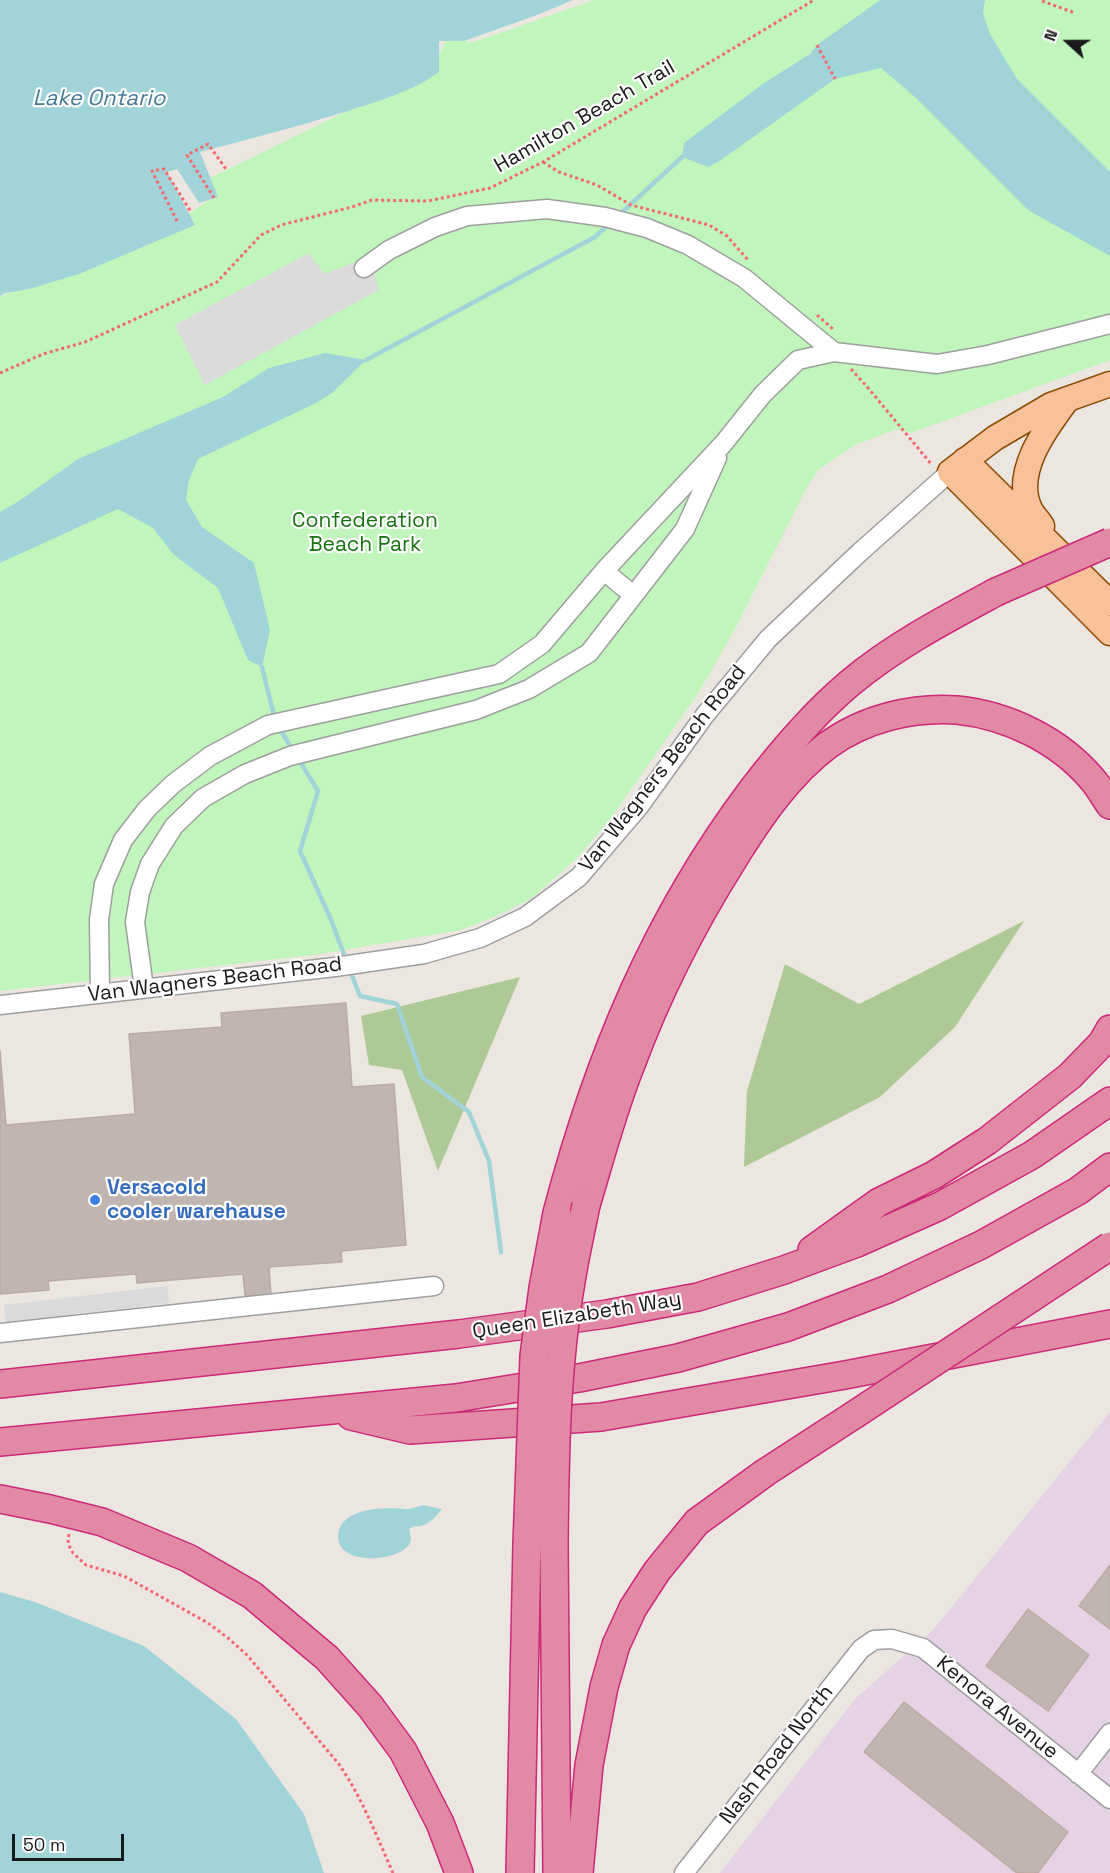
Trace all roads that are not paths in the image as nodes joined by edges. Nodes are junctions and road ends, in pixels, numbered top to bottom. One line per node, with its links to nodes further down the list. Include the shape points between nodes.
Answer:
1 (364, 268): 3 (street, via 407,240 467,216 547,209 605,217 647,228 688,245 744,279)
2 (1110, 324): 3 (street, via 937,364)
3 (834, 351): 6 (street, via 798,360 763,394)
4 (1110, 384): 5 (main road)
5 (1068, 398): 7 (main road, via 1005,432); 9 (main road, via 1030,457 1025,491 1030,510)
6 (723, 444): 10 (street); 11 (street, via 685,529)
7 (958, 466): 9 (main road); 13 (main road); 17 (street, Van Wagners Beach Road, via 768,639 705,715 638,808 579,877 525,917 480,938 424,954)
8 (1110, 542): 37 (highway, bridge, via 996,592 937,624 850,683 807,724 728,822 686,888 616,1028 574,1149 557,1213 534,1356)
9 (1053, 547): 12 (main road)
10 (604, 571): 11 (street); 15 (street, via 542,644 499,674 268,724 210,756 172,784)
11 (633, 596): 16 (street, via 589,653 529,689 476,710 290,756 245,774 203,798)
12 (1110, 603)
13 (1110, 633)
14 (1110, 805): 38 (highway, bridge, via 1074,761 1046,740 1013,723 946,709 894,715 852,731 805,764 749,834 705,904 663,986 630,1067 586,1205 571,1282 555,1447)
15 (147, 809): 16 (street); 18 (street, via 123,840 104,884 99,920)
16 (174, 826): 17 (street, via 150,864 140,892 135,922)
17 (144, 988): 18 (street, Van Wagners Beach Road)
18 (100, 993): 19 (street, Van Wagners Beach Road)
19 (0, 1005)
20 (1110, 1029): 24 (highway, via 1070,1076 987,1141 934,1175 879,1203)
21 (1110, 1101): 24 (highway, Queen Elizabeth Way, via 1032,1155 940,1206)
22 (1110, 1167): 29 (highway, via 1078,1191 981,1245 888,1289 788,1327 678,1358 579,1378 456,1398)
23 (1110, 1246): 39 (highway, bridge, via 766,1472 697,1522 657,1571 633,1608 616,1645 589,1765)
24 (784, 1270): 28 (highway, Queen Elizabeth Way, via 698,1297 607,1314)
25 (434, 1286): 27 (street)
26 (1110, 1324): 29 (highway, via 601,1418 410,1430)
27 (0, 1333)
28 (0, 1384)
29 (329, 1411): 30 (highway)
30 (0, 1442)
31 (0, 1498): 36 (highway, via 102,1522 188,1558 252,1595 327,1658 370,1706 403,1751 440,1823)
32 (874, 1640): 34 (street, Kenora Avenue, via 892,1639 923,1648); 40 (street, Nash Road North, via 861,1649)
33 (1110, 1733): 34 (street)
34 (1078, 1774): 35 (street, Kenora Avenue)
35 (1110, 1799)
36 (459, 1873)
37 (520, 1873)
38 (557, 1873)
39 (579, 1873)
40 (684, 1873)

